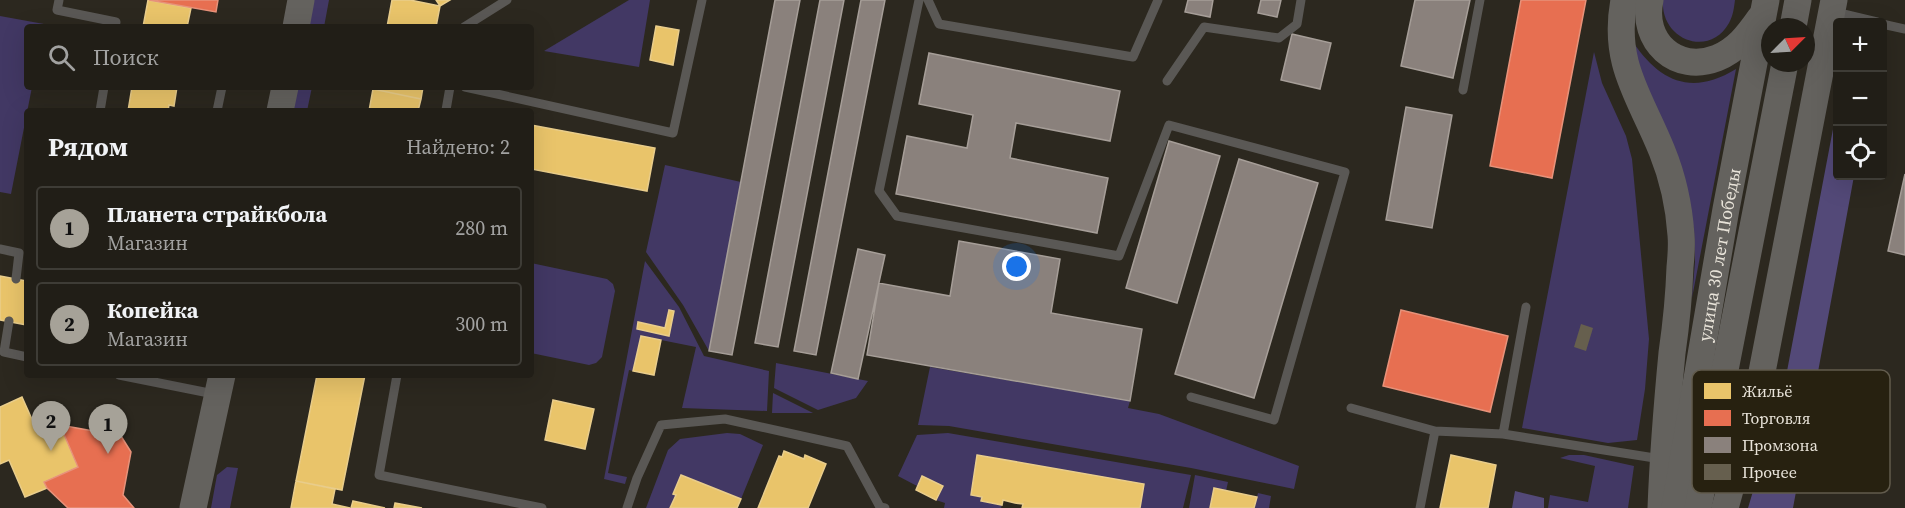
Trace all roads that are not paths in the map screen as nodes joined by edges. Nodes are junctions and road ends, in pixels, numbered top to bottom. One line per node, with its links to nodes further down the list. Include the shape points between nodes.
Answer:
1 (59, 0): 17 (lane, via 57,10)
2 (301, 0): 18 (street)
3 (507, 0): 19 (lane)
4 (702, 0): 28 (lane, via 673,133)
5 (919, 0): 47 (lane, via 879,192 897,216 1119,256 1169,125 1345,172 1274,420)
6 (928, 0): 7 (lane, via 939,24 1133,57)
7 (1158, 0)
8 (1301, 0): 23 (lane, via 1297,24 1279,38 1204,27)
9 (1480, 0): 29 (lane)
10 (1624, 0): 52 (street, via 1621,46 1627,72 1672,179 1682,238)
11 (1650, 0): 14 (street, via 1649,23 1654,40 1663,51 1693,62 1704,62 1734,50 1747,37)
12 (1798, 0): 15 (street)
13 (1833, 6): 16 (lane); 43 (street)
14 (1764, 8): 41 (street, улица 30 лет Победы)
15 (1795, 18)
16 (1866, 18)
17 (116, 24)
18 (297, 24)
19 (469, 24)
20 (1887, 25): 21 (lane)
21 (1905, 29)
22 (1783, 72): 42 (street, улица 30 лет Победы)
23 (1167, 81)
24 (104, 90): 30 (lane)
25 (221, 90): 31 (lane)
26 (284, 90): 32 (street)
27 (449, 90): 33 (lane)
28 (479, 90)
29 (1463, 90)
30 (100, 108)
31 (218, 108)
32 (281, 108)
33 (446, 108)
34 (0, 249): 35 (lane)
35 (23, 254): 36 (lane)
36 (16, 279)
37 (1526, 307): 51 (lane)
38 (9, 321): 39 (lane)
39 (2, 352): 40 (lane)
40 (24, 356)
41 (1699, 370)
42 (1724, 370)
43 (1762, 370)
44 (396, 378): 56 (lane, via 379,476)
45 (164, 379): 46 (lane)
46 (220, 385): 55 (street)
47 (1191, 397)
48 (1351, 408): 50 (lane)
49 (1692, 408): 61 (street, улица 30 лет Победы)
50 (1435, 431): 51 (lane); 59 (lane)
51 (1503, 434): 52 (lane)
52 (1663, 459): 60 (street)
53 (1701, 493): 62 (street, улица 30 лет Победы)
54 (1729, 493): 63 (street)
55 (193, 508)
56 (542, 508)
57 (627, 508): 58 (lane, via 661,425 725,419 847,446 880,507)
58 (885, 508)
59 (1420, 508)
60 (1661, 508)
61 (1675, 508)
62 (1698, 508)
63 (1725, 508)

